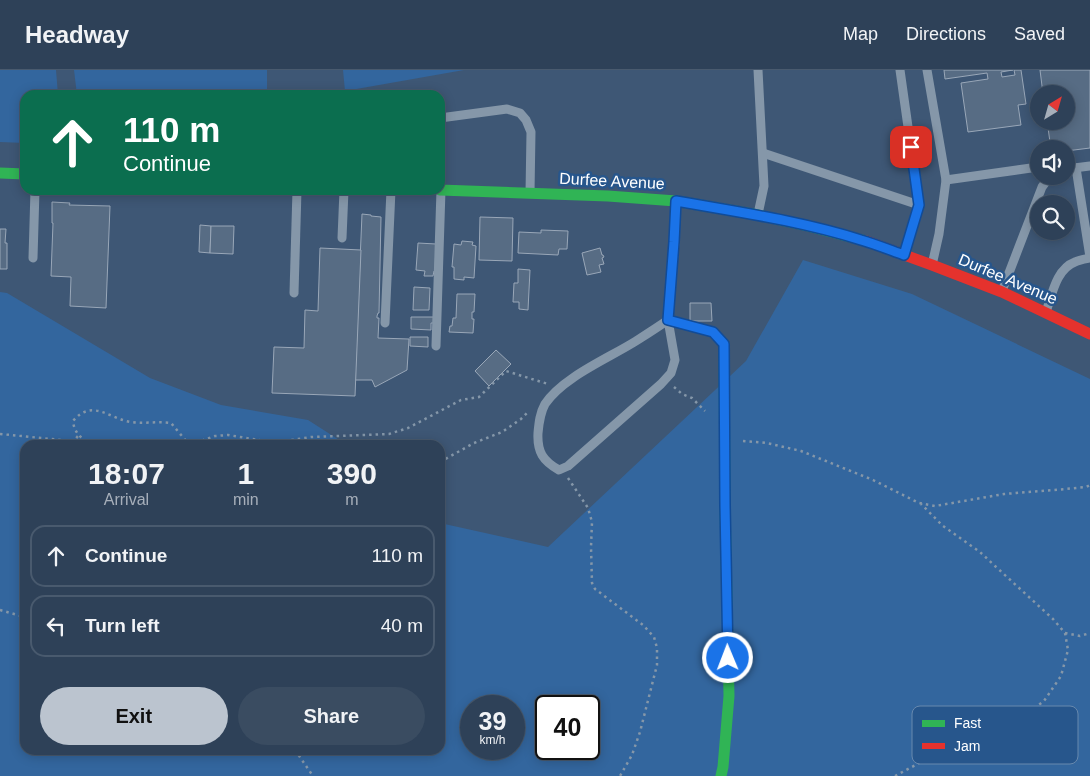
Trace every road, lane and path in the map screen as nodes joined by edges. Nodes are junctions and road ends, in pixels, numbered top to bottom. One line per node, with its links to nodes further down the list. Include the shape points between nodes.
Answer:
1 (758, 70): 5 (lane)
2 (900, 70): 22 (lane)
3 (927, 70): 11 (lane)
4 (445, 117): 15 (lane, via 507,108 520,113 531,132)
5 (762, 153): 22 (lane); 23 (lane, via 764,186)
6 (1090, 166): 8 (lane)
7 (1030, 168): 11 (lane)
8 (1075, 168)
9 (0, 174): 10 (main road)
10 (20, 174)
11 (946, 180): 28 (lane)
12 (1043, 185): 29 (lane)
13 (1075, 185): 27 (lane)
14 (445, 190): 15 (main road, Durfee Avenue)
15 (530, 193): 21 (main road, Durfee Avenue)
16 (35, 195): 26 (lane)
17 (297, 195): 30 (lane)
18 (344, 195): 24 (lane)
19 (391, 195): 33 (lane)
20 (441, 195): 36 (lane)
21 (676, 201): 23 (main road, Durfee Avenue); 32 (lane)
22 (919, 205): 25 (lane)
23 (758, 215): 25 (main road, Durfee Avenue, via 859,239)
24 (342, 238)
25 (904, 255): 28 (main road, Durfee Avenue)
26 (32, 258)
27 (1090, 258): 31 (lane, via 1076,261 1062,272)
28 (932, 265): 29 (main road, Durfee Avenue)
29 (1002, 292): 31 (main road, Durfee Avenue)
30 (294, 293)
31 (1046, 312): 34 (main road, Durfee Avenue)
32 (668, 320): 35 (lane, via 713,332); 37 (lane, via 675,360); 51 (lane, via 576,376 545,404 538,438 542,455 547,463 559,470)
33 (384, 323)
34 (1090, 334)
35 (724, 344): 40 (main road)
36 (436, 346)
37 (666, 379): 40 (path); 51 (lane)
38 (551, 386): 49 (path, via 506,371 479,397 461,400 408,428 389,434)
39 (531, 409): 50 (path, via 502,432)
40 (724, 425): 53 (path, via 736,440 767,443 802,452); 63 (main road, via 729,696)
41 (0, 434): 43 (path)
42 (78, 436): 44 (path); 45 (path); 46 (path, via 73,421 79,414 92,410 133,423 171,423)
43 (62, 440)
44 (76, 440)
45 (84, 440)
46 (185, 440)
47 (202, 440): 48 (path, via 228,435)
48 (259, 440)
49 (291, 440)
50 (445, 459)
51 (563, 468): 62 (path, via 588,508 592,522 594,589 643,625 654,637 657,648 657,665 640,732)
52 (1090, 485): 53 (path, via 994,495 935,506)
53 (920, 503): 56 (path, via 943,526 980,552 1025,592)
54 (0, 610): 55 (path)
55 (20, 616)
56 (1065, 633): 57 (path, via 1080,636); 58 (path, via 1068,650 1061,676)
57 (1090, 633)
58 (1037, 706)
59 (298, 755): 61 (path)
60 (917, 764): 64 (path)
61 (313, 776)
62 (620, 776)
63 (721, 776)
64 (895, 776)

